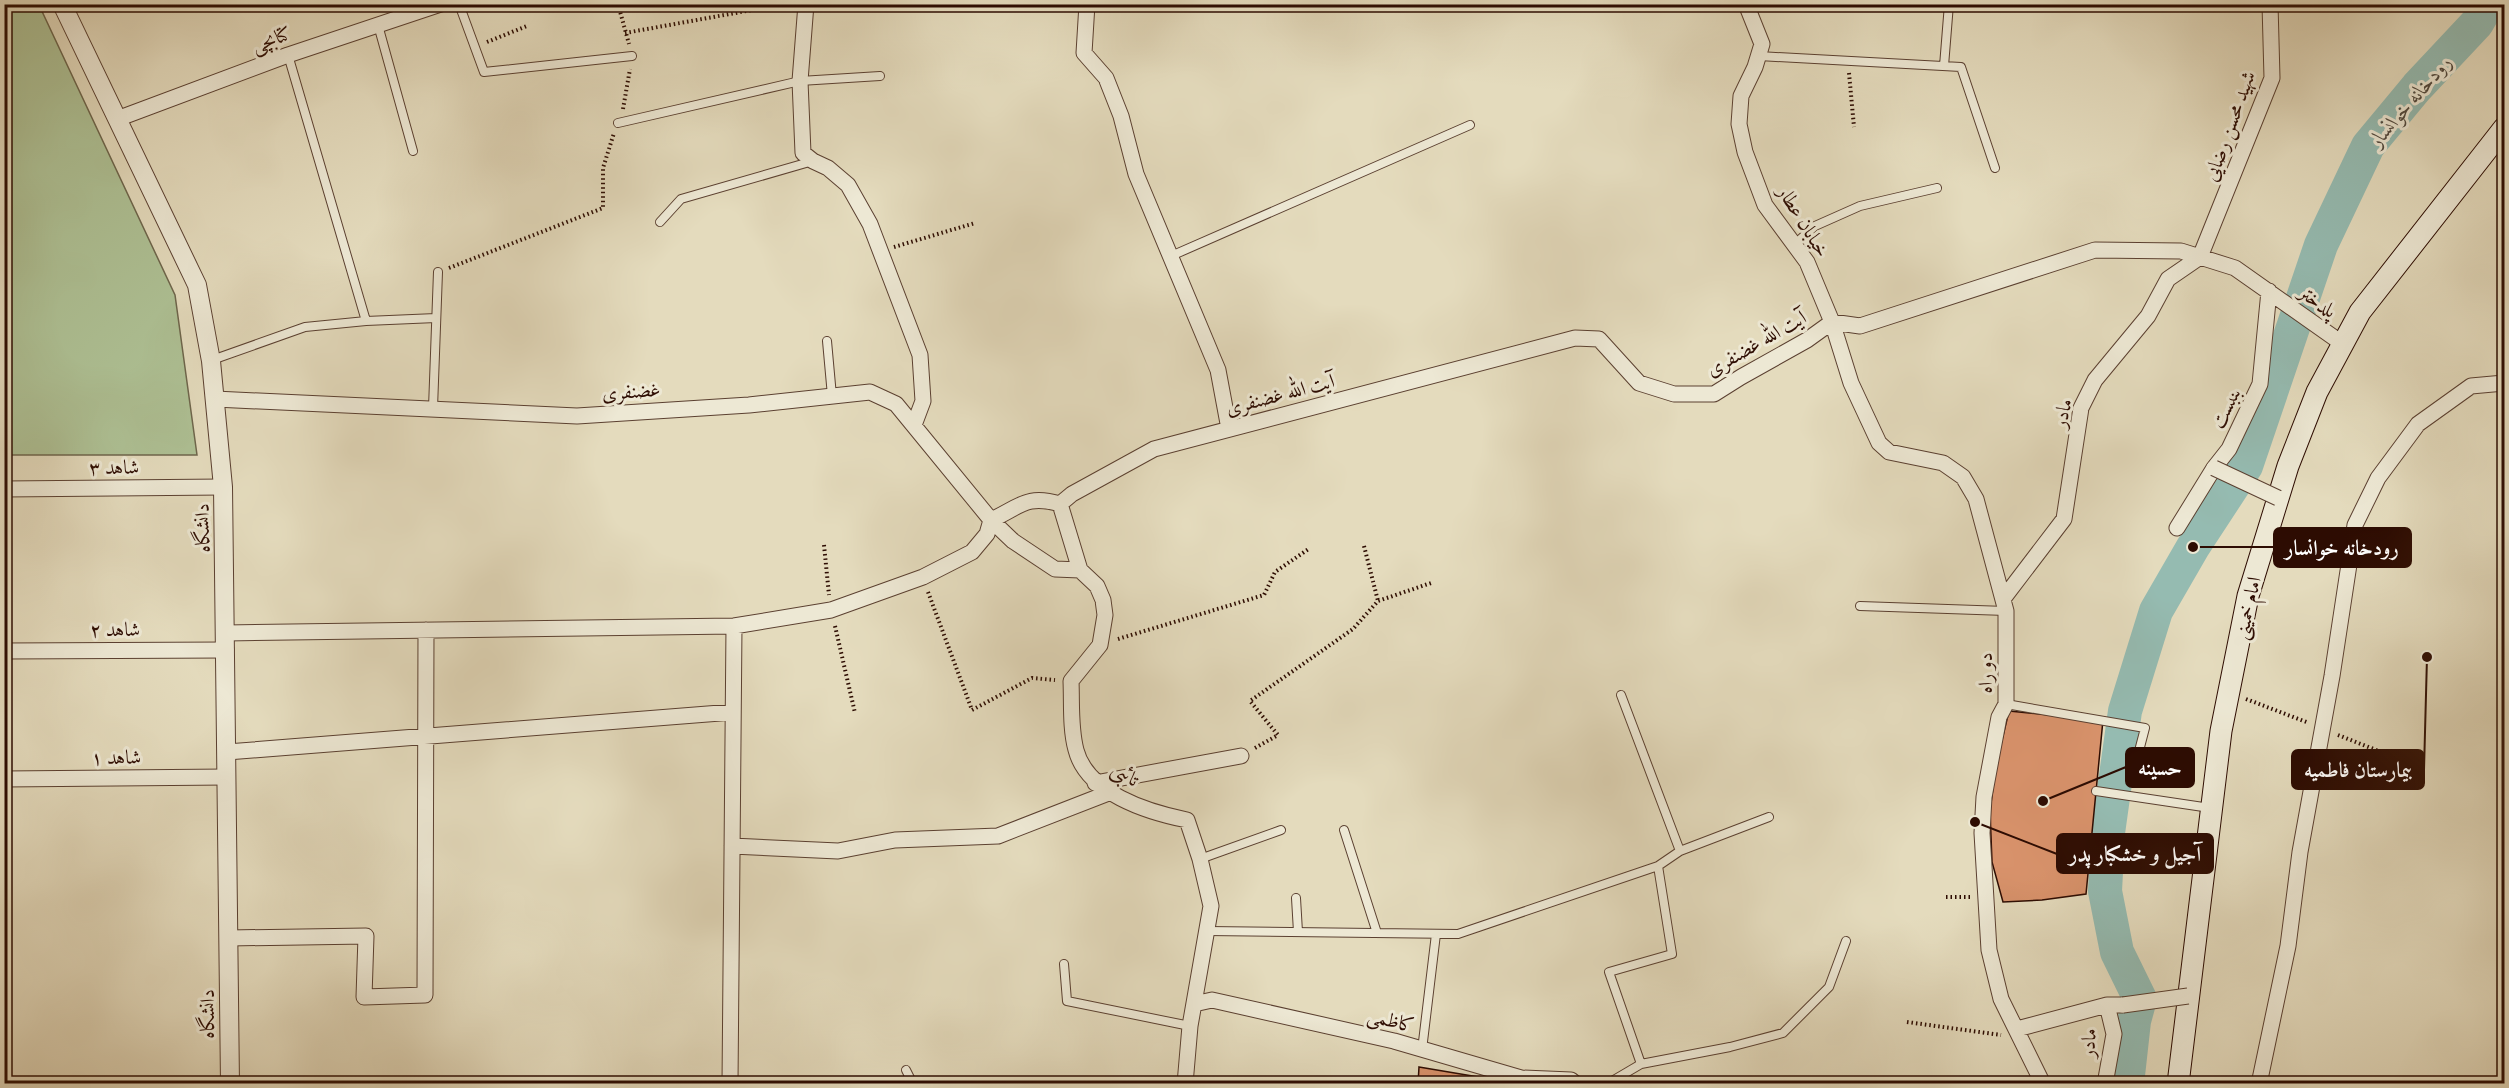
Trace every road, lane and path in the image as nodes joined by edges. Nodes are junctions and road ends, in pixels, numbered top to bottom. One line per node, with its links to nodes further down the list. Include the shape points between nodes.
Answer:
1 (62, 4): 23 (street, دانشگاه)
2 (441, 4): 12 (street, کتابچی)
3 (459, 4): 15 (lane)
4 (618, 4): 14 (path)
5 (785, 4): 14 (path)
6 (806, 4): 22 (street)
7 (1087, 4): 36 (street, via 1084,53 1106,78 1136,174)
8 (1746, 4): 18 (street, via 1762,44)
9 (1949, 4): 20 (lane)
10 (2248, 4): 11 (lane)
11 (2270, 5): 37 (street, شهید محسن رضایی, via 2272,78)
12 (378, 25): 16 (street, کتابچی); 28 (lane)
13 (527, 26): 15 (path)
14 (625, 33): 17 (path)
15 (475, 47): 17 (lane, via 484,72)
16 (288, 55): 23 (street, کتابچی); 41 (lane)
17 (632, 56): 24 (path)
18 (1759, 56): 19 (lane); 34 (street, خیابان عطار, via 1741,96 1739,124 1765,205)
19 (1848, 61): 20 (lane); 26 (path)
20 (1944, 66): 30 (lane, via 1961,67)
21 (880, 76): 22 (lane)
22 (800, 81): 24 (lane); 29 (street, via 803,153)
23 (117, 119): 45 (street, دانشگاه, via 197,285)
24 (618, 123): 38 (path, via 603,168 603,208)
25 (1470, 125): 36 (lane)
26 (1854, 127)
27 (2505, 128): 44 (main road, امام خمینی, via 2360,312)
28 (413, 151)
29 (813, 161): 32 (lane, via 681,199); 35 (street, via 848,184 870,224)
30 (1995, 168)
31 (1937, 188): 34 (lane, via 1860,206 1815,226)
32 (660, 222)
33 (975, 223): 35 (path)
34 (1795, 244): 42 (street, خیابان عطار, via 1808,262)
35 (879, 252): 50 (street, via 920,355 922,401)
36 (1171, 256): 51 (street, via 1218,370)
37 (2200, 257): 39 (street, آیت الله غضنفری, via 2235,268); 42 (street, آیت الله غضنفری, via 2181,251 2095,250 1860,326); 66 (street, مادر, via 2168,279 2148,316 2095,380 2081,408 2064,519)
38 (438, 272): 40 (lane)
39 (2269, 291): 44 (street, پلدختر); 52 (street, بنبست, via 2260,384 2229,449)
40 (436, 318): 41 (lane); 49 (lane)
41 (366, 321): 45 (lane, via 305,327)
42 (1832, 322): 51 (street, آیت الله غضنفری, via 1714,394 1674,394 1639,383 1599,339 1575,338); 66 (street, دو راه, via 1851,383 1879,443 1888,452 1942,463 1964,477 1976,499)
43 (827, 341): 47 (lane)
44 (2343, 344): 55 (main road, امام خمینی, via 2317,392)
45 (211, 360): 48 (street, دانشگاه)
46 (2505, 383): 124 (street, via 2471,386 2418,424 2378,478 2355,525 2288,946)
47 (832, 396): 49 (street, غضنفری, via 577,416); 50 (street, غضنفری, via 870,392 896,404)
48 (215, 399): 49 (street, غضنفری); 53 (street, دانشگاه)
49 (433, 408)
50 (914, 425): 57 (street, غضنفری)
51 (1229, 429): 56 (street, آیت الله غضنفری, via 1154,449)
52 (2214, 468): 55 (street, bridge); 58 (street, بنبست)
53 (224, 487): 54 (street, شاهد ۳); 71 (street, دانشگاه)
54 (4, 489)
55 (2278, 498): 88 (main road, امام خمینی, via 2248,596 2221,731)
56 (1060, 504): 57 (street, via 1043,499 1025,501); 62 (street)
57 (991, 520): 62 (street, غضنفری, via 1029,554 1055,569); 63 (street, شاهد ۲, via 987,534 972,552)
58 (2177, 528)
59 (824, 545): 68 (path)
60 (1364, 546): 65 (path)
61 (1310, 548): 72 (path, via 1275,572 1264,595)
62 (1080, 570): 72 (street, via 1097,586 1103,600)
63 (923, 576): 68 (street, شاهد ۲); 74 (path, via 972,710 1032,678)
64 (1431, 583): 65 (path)
65 (1378, 601): 81 (path, via 1353,629 1250,701 1278,735)
66 (2004, 605): 67 (lane); 76 (street, دو راه)
67 (1860, 606)
68 (831, 610): 69 (street, شاهد ۲); 78 (path)
69 (734, 626): 70 (street, شاهد ۲); 77 (street)
70 (426, 630): 71 (street, شاهد ۲); 79 (street)
71 (226, 641): 73 (street, شاهد ۲); 80 (street, دانشگاه)
72 (1100, 645): 74 (street)
73 (4, 651)
74 (1071, 681): 85 (street, تائبی, via 1076,751)
75 (1621, 695): 93 (lane)
76 (2006, 704): 82 (lane, via 2145,728); 97 (street, دو راه, via 1999,717 1984,797)
77 (733, 712): 79 (street); 92 (street)
78 (855, 713)
79 (426, 736): 80 (street); 103 (street, via 425,995 364,997 366,936)
80 (227, 752): 83 (street, دانشگاه)
81 (1241, 756): 85 (street)
82 (2133, 774)
83 (227, 777): 84 (street, شاهد ۱); 103 (street, دانشگاه)
84 (4, 779)
85 (1095, 783): 87 (street, تائبی)
86 (2096, 790): 88 (lane)
87 (1111, 792): 92 (street, via 998,836 895,840 838,851); 94 (street, تائبی, via 1166,816 1186,820)
88 (2211, 808): 106 (main road, امام خمینی)
89 (1769, 817): 93 (lane)
90 (1281, 830): 94 (lane)
91 (1344, 830): 101 (lane)
92 (732, 846): 116 (street)
93 (1680, 851): 95 (lane)
94 (1200, 859): 99 (street, تائبی, via 1211,906)
95 (1658, 866): 102 (lane, via 1458,934); 113 (lane, via 1672,954 1609,972)
96 (1946, 897): 97 (path)
97 (1986, 897): 111 (street, دو راه, via 1994,976 2001,999)
98 (1296, 898): 100 (lane)
99 (1207, 931): 100 (lane); 107 (street, تائبی)
100 (1298, 932): 101 (lane)
101 (1377, 933): 102 (lane)
102 (1437, 934): 112 (lane)
103 (229, 938): 115 (street, دانشگاه)
104 (1846, 941): 113 (lane, via 1829,987 1783,1033)
105 (1064, 964): 110 (lane, via 1067,1001)
106 (2188, 996): 108 (street, bridge); 123 (main road, امام خمینی)
107 (1194, 1004): 110 (street, تائبی); 112 (street, کاظمی, via 1212,1000)
108 (2107, 1005): 111 (street); 122 (street, مادر, via 2114,1034)
109 (1907, 1022): 111 (path)
110 (1190, 1026): 118 (street, تائبی)
111 (2020, 1033): 121 (street, دو راه)
112 (1422, 1050): 119 (street, کاظمی, via 1521,1078)
113 (1641, 1064): 120 (lane)
114 (906, 1071): 117 (lane)
115 (230, 1083)
116 (730, 1083)
117 (913, 1083)
118 (1185, 1083)
119 (1576, 1083)
120 (1607, 1083)
121 (2043, 1083)
122 (2104, 1083)
123 (2178, 1083)
124 (2259, 1083)

